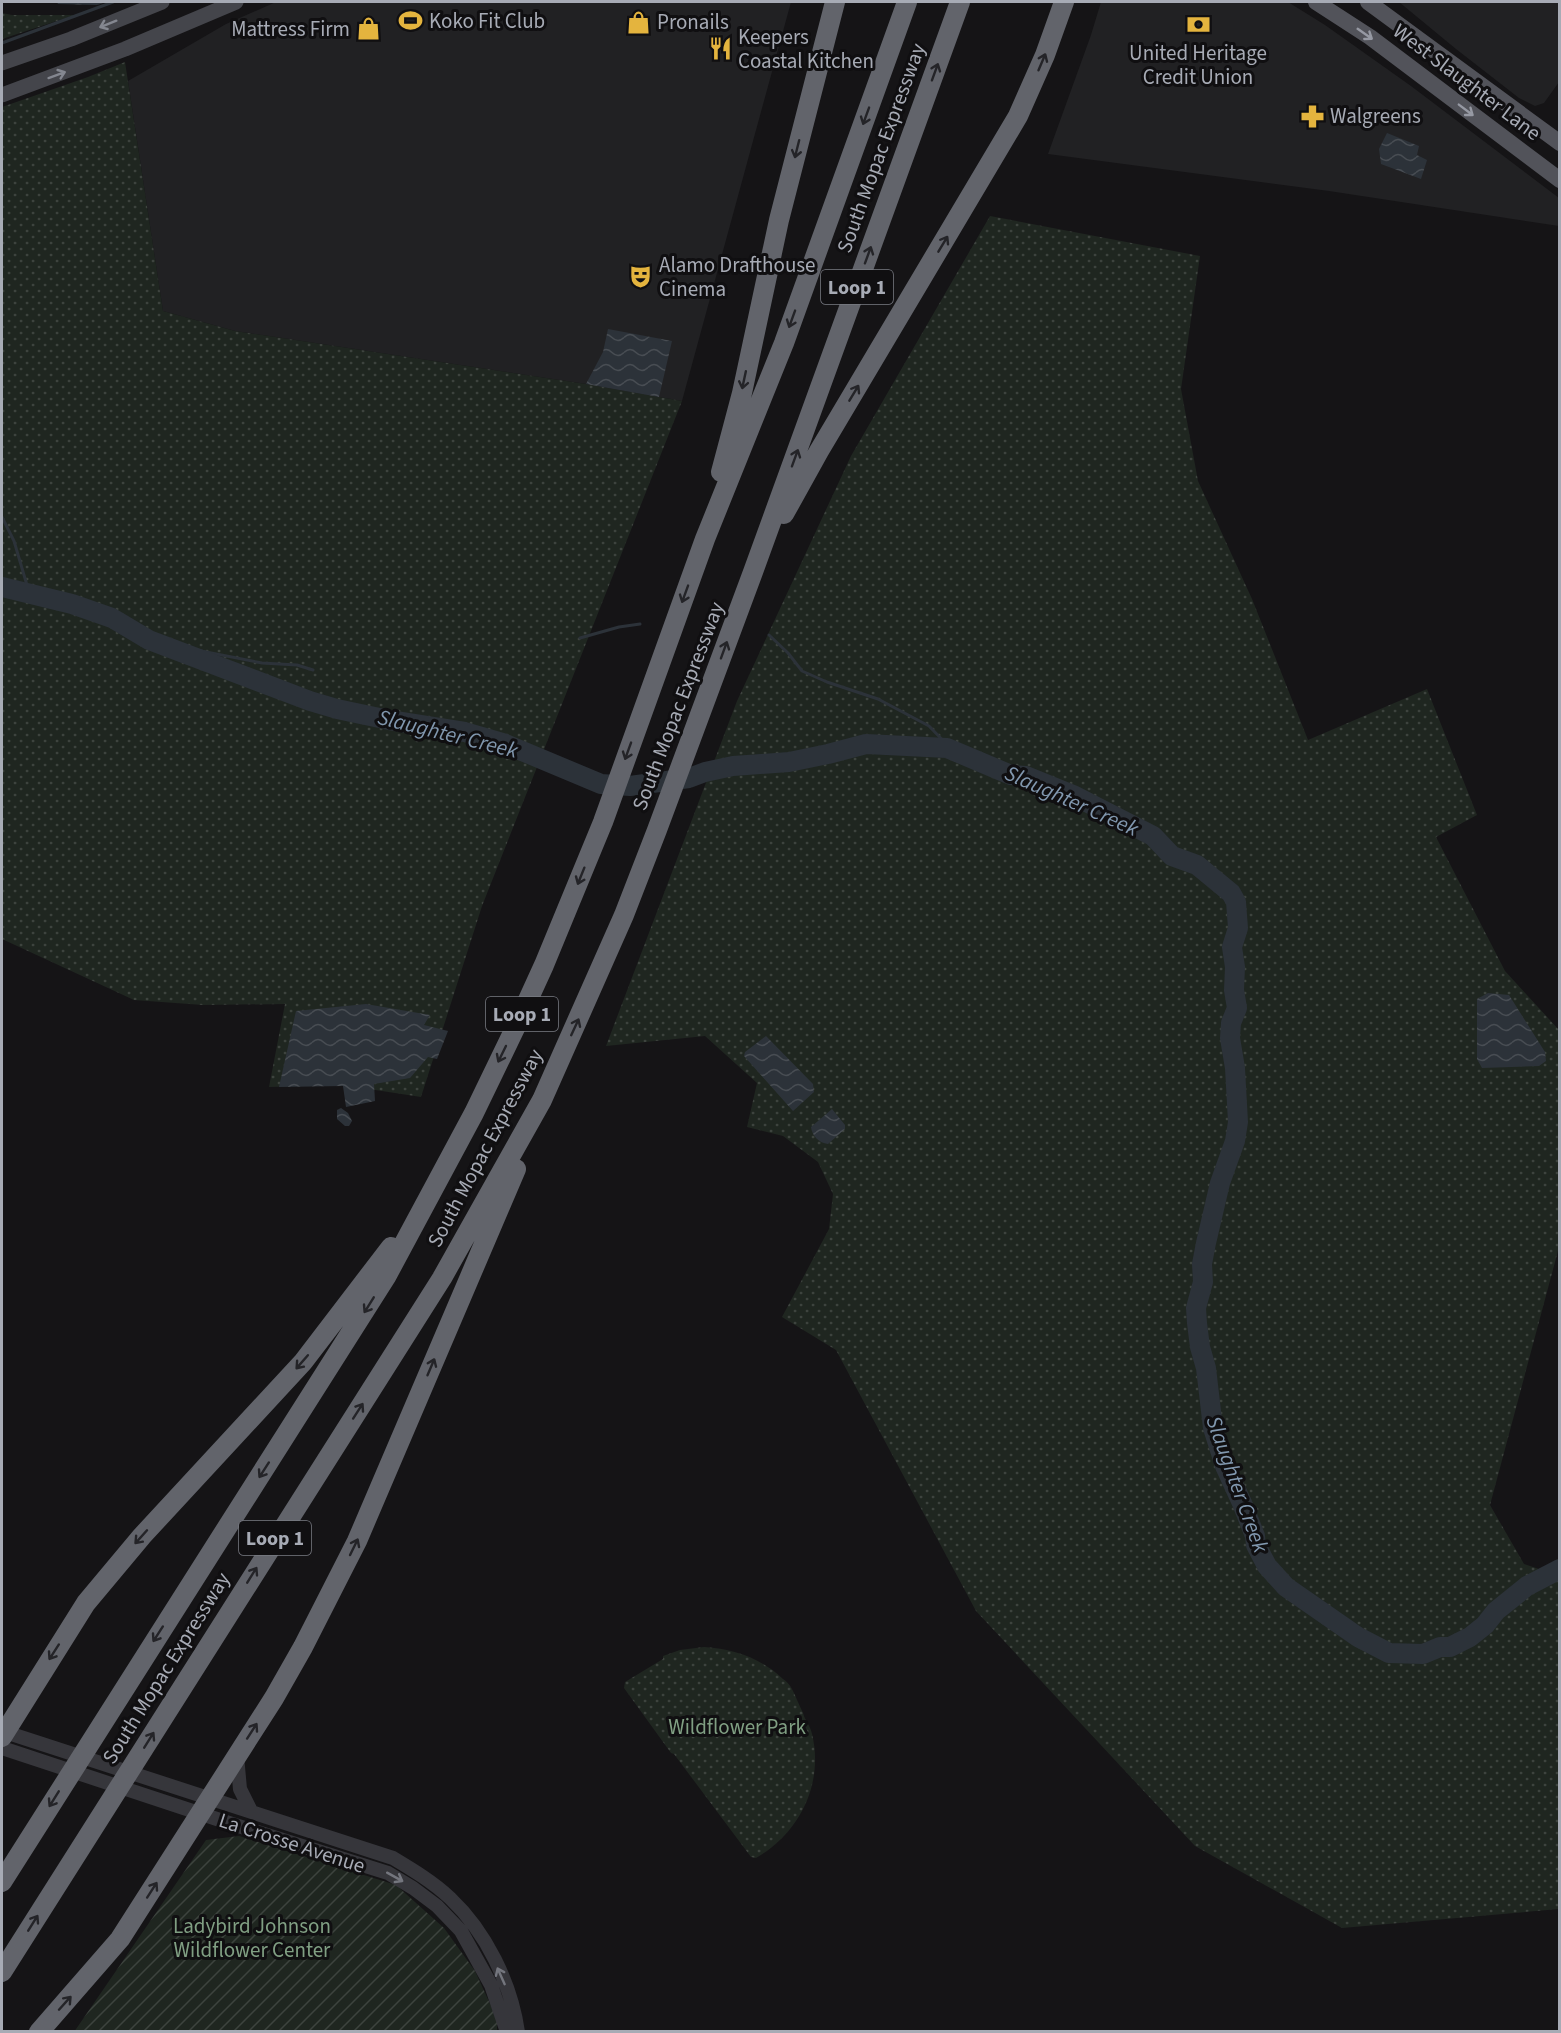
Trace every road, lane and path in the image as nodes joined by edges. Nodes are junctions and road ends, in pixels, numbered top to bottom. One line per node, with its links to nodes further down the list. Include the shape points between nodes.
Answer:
1 (162, 2): 11 (main road, one-way to 11)
2 (236, 2): 12 (main road, one-way to 2)
3 (835, 2): 15 (highway, one-way to 15, via 779,220 742,393)
4 (907, 2): 15 (highway, South Mopac Expressway / Loop 1, one-way to 15, via 784,343)
5 (960, 2): 16 (highway, South Mopac Expressway / Loop 1, one-way to 5)
6 (1064, 2): 16 (highway, one-way to 6, via 819,451 1018,116)
7 (1316, 2): 14 (main road, West Slaughter Lane, one-way to 14)
8 (1354, 2): 10 (main road, via 1406,39)
9 (1368, 2): 10 (main road, West Slaughter Lane)
10 (1426, 44): 13 (main road, West Slaughter Lane)
11 (2, 63)
12 (2, 95)
13 (1560, 143)
14 (1560, 180)
15 (705, 539): 18 (highway, South Mopac Expressway / Loop 1, one-way to 18, via 603,822 549,954 474,1113)
16 (753, 572): 17 (highway, South Mopac Expressway / Loop 1, one-way to 16, via 624,915)
17 (542, 1100): 20 (highway, one-way to 17, via 298,1657 357,1541 522,1156); 24 (highway, South Mopac Expressway / Loop 1, one-way to 17, via 442,1278)
18 (427, 1199): 19 (highway, one-way to 19, via 303,1362 142,1536 86,1603); 23 (highway, South Mopac Expressway / Loop 1, one-way to 23, via 386,1277 332,1365)
19 (2, 1737): 21 (street, La Crosse Avenue, via 45,1744 166,1784); 21 (street, La Crosse Avenue, via 39,1760 161,1801)
20 (238, 1754): 21 (highway); 22 (street, via 240,1789)
21 (205, 1806): 22 (street, La Crosse Avenue); 25 (highway, one-way to 21, via 120,1939); 26 (street, La Crosse Avenue, one-way to 26, via 388,1873 413,1888 437,1906 471,1946 491,1985)
22 (251, 1811): 27 (street, La Crosse Avenue, one-way to 22, via 510,1995 482,1938 451,1898 393,1858)
23 (2, 1882)
24 (2, 1972)
25 (39, 2031)
26 (507, 2031)
27 (518, 2031)

